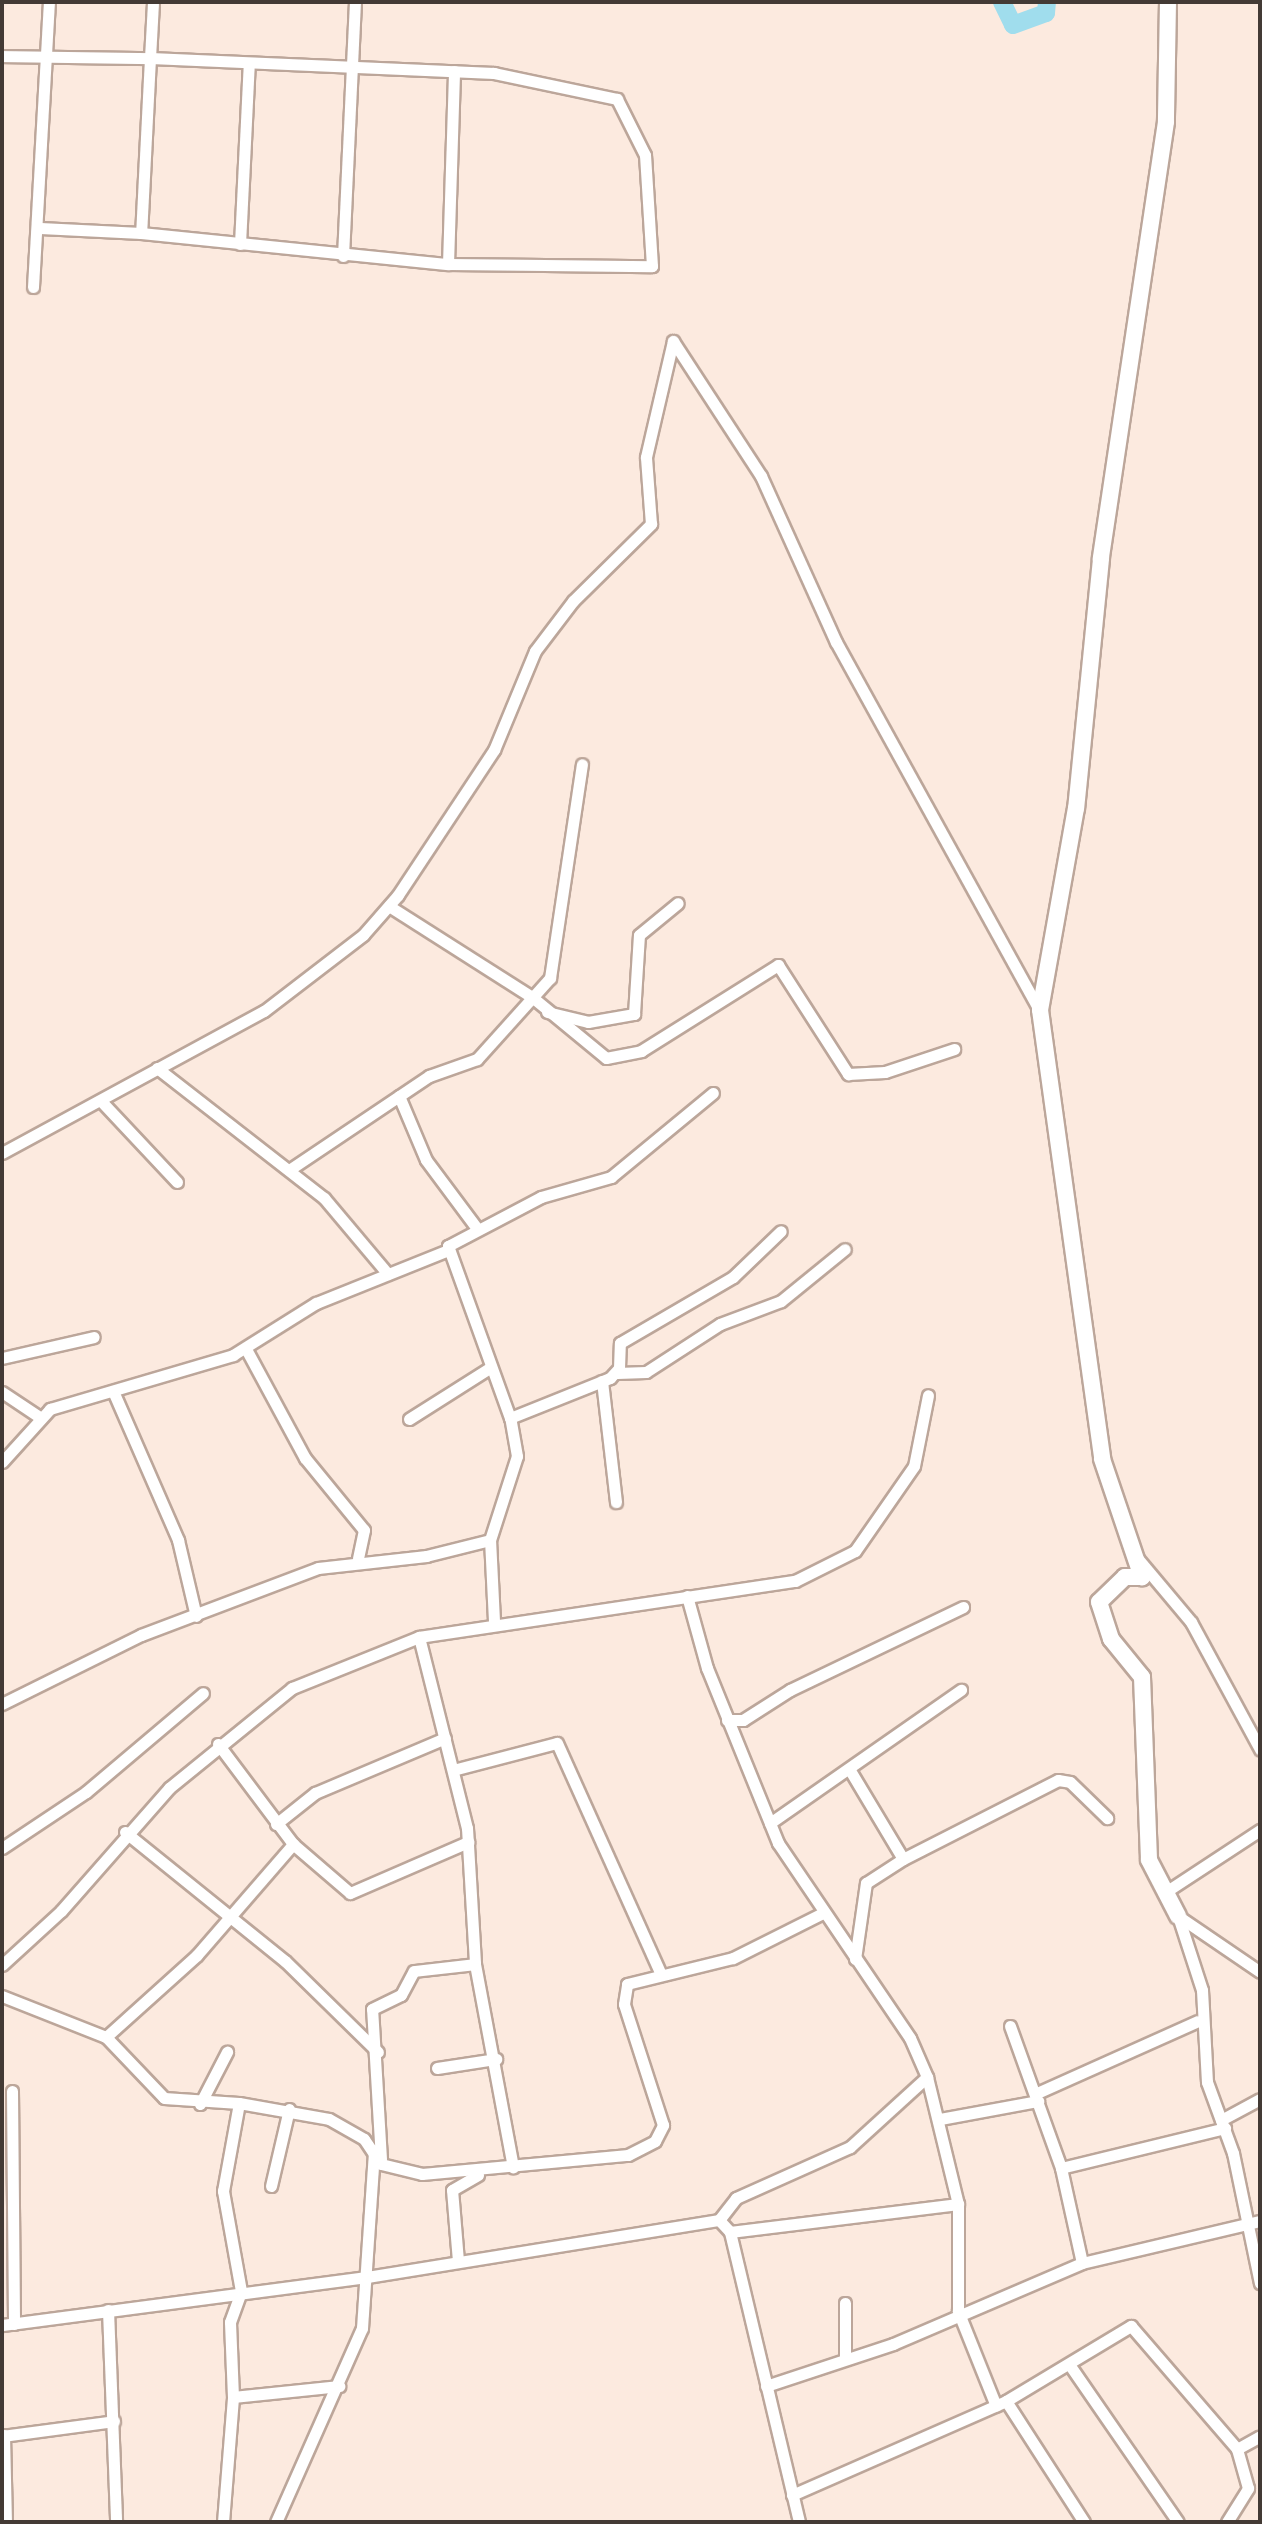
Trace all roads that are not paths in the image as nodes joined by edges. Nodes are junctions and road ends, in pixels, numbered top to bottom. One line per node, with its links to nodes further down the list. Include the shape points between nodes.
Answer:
1 (49, 2): 6 (street)
2 (153, 2): 7 (street)
3 (355, 2): 9 (street)
4 (1168, 2): 21 (street, via 1166,122 1101,559 1076,808)
5 (2, 56): 6 (street)
6 (44, 57): 7 (street); 11 (street)
7 (150, 58): 8 (street); 12 (street)
8 (249, 63): 9 (street); 13 (street)
9 (350, 67): 10 (street); 14 (street)
10 (454, 71): 15 (street); 15 (street, via 617,99 645,155 652,266)
11 (40, 228): 12 (street); 16 (street)
12 (141, 233): 13 (street)
13 (240, 244): 14 (street)
14 (343, 256): 15 (street)
15 (448, 264)
16 (33, 287)
17 (582, 764): 20 (street, via 559,948 550,978)
18 (678, 903): 22 (street, via 639,935 634,1014 588,1022)
19 (389, 906): 20 (street); 21 (street, via 494,750 535,651 573,601 651,524 646,457 673,341 761,476 836,642); 24 (street, via 264,1011)
20 (532, 997): 22 (street); 26 (street, via 477,1059 444,1067)
21 (1040, 1010): 52 (street, via 1102,1459)
22 (547, 1012): 23 (street, via 596,1053 631,1056 778,965 848,1074 885,1072)
23 (954, 1049)
24 (157, 1068): 27 (street); 29 (street)
25 (713, 1093): 31 (street, via 611,1177)
26 (399, 1096): 29 (street); 31 (street, via 426,1160)
27 (101, 1101): 28 (street); 30 (street)
28 (2, 1153)
29 (289, 1170): 35 (street, via 351,1225)
30 (177, 1182)
31 (476, 1227): 34 (street)
32 (781, 1231): 40 (street, via 733,1277 620,1343)
33 (845, 1249): 40 (street, via 781,1301 720,1324 646,1372)
34 (446, 1251): 35 (street); 39 (street)
35 (388, 1274): 37 (street, via 316,1303)
36 (94, 1337): 38 (street)
37 (246, 1349): 42 (street); 51 (street, via 305,1458 364,1530)
38 (2, 1358)
39 (491, 1367): 46 (street); 47 (street)
40 (617, 1373): 41 (street)
41 (602, 1381): 46 (street); 49 (street)
42 (113, 1391): 45 (street); 55 (street, via 178,1540)
43 (2, 1392): 45 (street)
44 (928, 1395): 53 (street, via 914,1466 864,1544 795,1581)
45 (38, 1416): 48 (street)
46 (510, 1418): 50 (street, via 516,1471)
47 (409, 1419)
48 (2, 1462)
49 (616, 1502)
50 (490, 1540): 51 (street, via 426,1556); 56 (street)
51 (358, 1558): 55 (street)
52 (1139, 1560): 64 (street, via 1191,1622); 76 (street, via 1142,1577 1125,1577 1099,1602 1111,1639 1142,1677 1141,1805 1149,1860)
53 (687, 1596): 56 (street); 61 (street)
54 (963, 1607): 61 (street, via 790,1690 743,1720)
55 (196, 1616): 60 (street, via 141,1635)
56 (494, 1621): 57 (street)
57 (419, 1637): 62 (street); 63 (street, via 292,1688)
58 (961, 1690): 66 (street)
59 (203, 1693): 74 (street, via 86,1792)
60 (2, 1704)
61 (727, 1720): 68 (street)
62 (445, 1738): 65 (street); 69 (street, via 315,1793)
63 (218, 1744): 69 (street); 71 (street)
64 (1260, 1749)
65 (453, 1770): 72 (street); 83 (street, via 557,1743)
66 (851, 1772): 68 (street); 75 (street)
67 (1107, 1818): 75 (street, via 1064,1779)
68 (770, 1823): 77 (street)
69 (276, 1824): 73 (street)
70 (1260, 1830): 76 (street)
71 (125, 1832): 79 (street); 82 (street, via 61,1911)
72 (468, 1842): 73 (street, via 350,1893); 81 (street)
73 (293, 1844): 79 (street)
74 (2, 1848)
75 (903, 1859): 80 (street, via 866,1883)
76 (1164, 1893): 78 (street)
77 (821, 1914): 80 (street); 83 (street, via 733,1958)
78 (1178, 1916): 84 (street); 86 (street, via 1198,1970)
79 (231, 1918): 88 (street); 90 (street)
80 (855, 1959): 93 (street, via 910,2038)
81 (475, 1964): 90 (street, via 418,1969 401,1995 374,2005); 91 (street)
82 (2, 1965)
83 (660, 1972): 104 (street, via 621,1993 661,2112 655,2141 628,2155)
84 (1260, 1972)
85 (2, 1996): 88 (street)
86 (1198, 2021): 95 (street); 101 (street)
87 (1010, 2026): 95 (street)
88 (106, 2037): 98 (street, via 164,2098)
89 (227, 2052): 98 (street)
90 (378, 2052): 103 (street)
91 (496, 2059): 92 (street); 104 (street)
92 (437, 2068)
93 (927, 2077): 100 (street); 109 (street, via 850,2147 736,2198)
94 (12, 2091): 121 (street)
95 (1038, 2097): 100 (street); 105 (street)
96 (1260, 2099): 101 (street)
97 (239, 2103): 98 (street); 99 (street); 117 (street, via 223,2191)
98 (200, 2104)
99 (289, 2109): 102 (street, via 329,2119); 107 (street)
100 (940, 2119): 108 (street)
101 (1223, 2124): 105 (street); 111 (street)
102 (374, 2150): 103 (street); 115 (street)
103 (381, 2164): 106 (street, via 422,2174)
104 (513, 2167): 106 (street)
105 (1061, 2168): 114 (street)
106 (482, 2173): 113 (street, via 452,2190)
107 (271, 2186)
108 (958, 2204): 112 (street); 120 (street)
109 (719, 2220): 112 (street); 113 (street)
110 (1260, 2221): 111 (street)
111 (1244, 2226): 114 (street); 116 (street)
112 (730, 2232): 125 (street)
113 (458, 2261): 115 (street)
114 (1082, 2263): 120 (street)
115 (367, 2277): 117 (street); 124 (street, via 362,2328)
116 (1260, 2283)
117 (241, 2291): 119 (street); 126 (street, via 230,2322)
118 (845, 2303): 122 (street)
119 (108, 2310): 121 (street); 128 (street)
120 (958, 2311): 122 (street, via 893,2344); 127 (street)
121 (8, 2324)
122 (845, 2356): 125 (street)
123 (1071, 2367): 127 (street); 131 (street, via 1126,2328 1139,2329); 139 (street)
124 (339, 2386): 126 (street); 136 (street)
125 (766, 2386): 132 (street)
126 (233, 2397): 135 (street)
127 (1001, 2403): 132 (street); 138 (street)
128 (114, 2421): 129 (street); 134 (street)
129 (3, 2436): 133 (street)
130 (1260, 2436): 131 (street)
131 (1237, 2449): 140 (street, via 1248,2488)
132 (792, 2495): 137 (street)
133 (6, 2522)
134 (116, 2522)
135 (223, 2522)
136 (276, 2522)
137 (799, 2522)
138 (1084, 2522)
139 (1178, 2522)
140 (1227, 2522)

